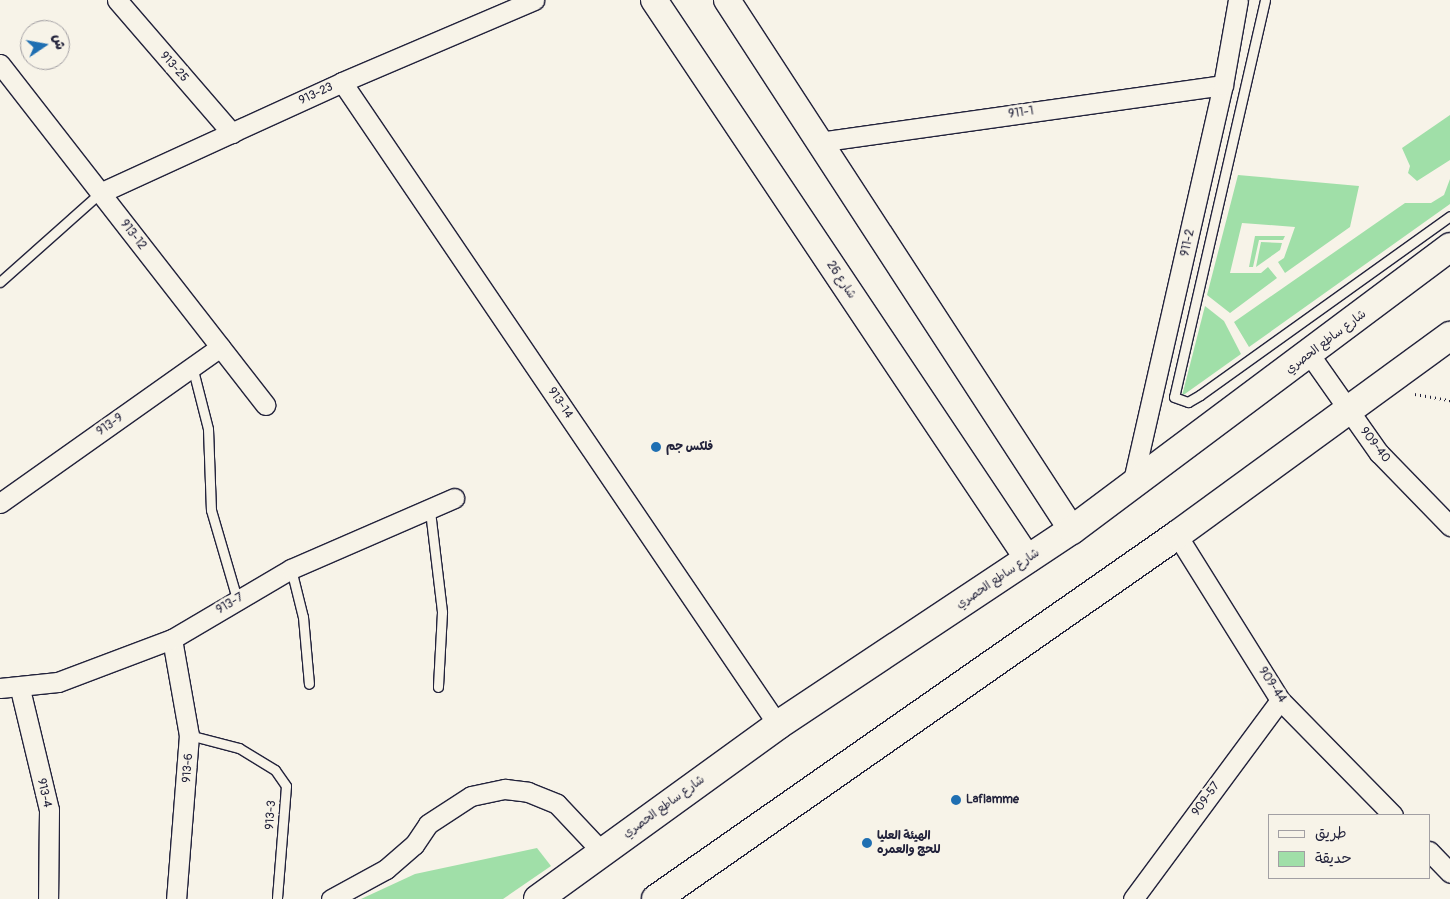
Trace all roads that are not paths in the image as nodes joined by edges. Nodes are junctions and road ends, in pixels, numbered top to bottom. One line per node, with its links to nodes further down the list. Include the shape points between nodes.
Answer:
1 (117, 0): 10 (street, 913-25)
2 (534, 0): 8 (street, 913-23)
3 (654, 0): 29 (street, شارع 26)
4 (727, 0): 11 (street)
5 (1238, 0): 9 (street, 911-2)
6 (1265, 0): 13 (lane, via 1239,128 1174,397 1188,402 1200,395)
7 (0, 64): 12 (street, 913-12)
8 (342, 82): 10 (street, 913-23); 38 (street, 913-14)
9 (1223, 84): 11 (street, 911-1); 22 (street, 911-2)
10 (232, 133): 12 (street, 913-23)
11 (818, 142): 27 (street)
12 (100, 193): 15 (lane); 17 (street, 913-12)
13 (1450, 216)
14 (1450, 248): 18 (main road, شارع ساطع الحصري)
15 (0, 282)
16 (1450, 336): 21 (main road)
17 (220, 347): 19 (street, 913-9); 20 (street, 913-12)
18 (1310, 355): 21 (street, 909-40); 22 (main road, شارع ساطع الحصري)
19 (192, 366): 24 (street, 913-9); 31 (lane, via 208,429 211,510)
20 (265, 405)
21 (1349, 411): 26 (street, 909-40, via 1380,453); 28 (main road)
22 (1132, 485): 27 (main road, شارع ساطع الحصري)
23 (454, 498): 25 (street, 913-7)
24 (0, 503)
25 (430, 511): 30 (street, 913-7); 34 (lane, via 442,612)
26 (1450, 526)
27 (1072, 530): 29 (main road, شارع ساطع الحصري)
28 (1178, 535): 37 (street, 909-44); 49 (main road)
29 (1028, 559): 38 (main road, شارع ساطع الحصري)
30 (291, 569): 31 (street, 913-7); 33 (lane, via 303,617)
31 (237, 599): 32 (street, 913-7)
32 (172, 639): 36 (street, 913-7, via 58,682); 39 (street, 913-6)
33 (309, 684)
34 (438, 687)
35 (0, 688): 36 (street, 913-7)
36 (20, 690): 44 (street, 913-4, via 49,810)
37 (1280, 700): 40 (street, 909-44); 50 (street, 909-57)
38 (778, 725): 41 (main road, شارع ساطع الحصري)
39 (189, 735): 45 (street, 913-6); 46 (lane, 913-3, via 239,748 275,770 286,786)
40 (1392, 814)
41 (602, 852): 47 (street, via 557,804 528,792 505,789 471,796 428,824 414,845 386,869); 48 (main road, شارع ساطع الحصري)
42 (1430, 852): 43 (street)
43 (1450, 873)
44 (48, 899)
45 (176, 899)
46 (277, 899)
47 (331, 899)
48 (538, 899)
49 (656, 899)
50 (1133, 899)

